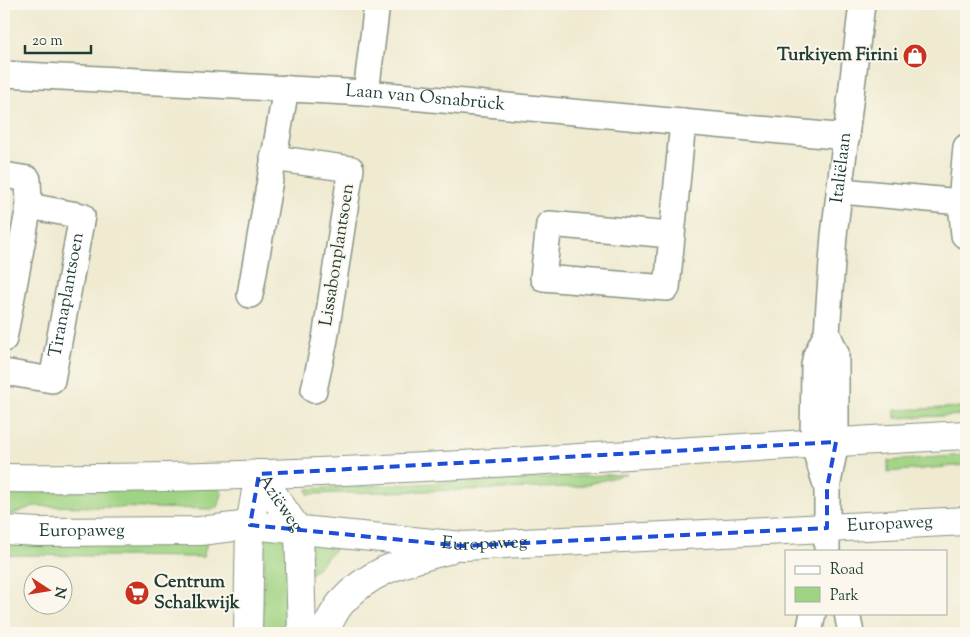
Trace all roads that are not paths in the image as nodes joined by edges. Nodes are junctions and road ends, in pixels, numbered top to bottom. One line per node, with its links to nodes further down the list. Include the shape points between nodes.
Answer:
1 (377, 4): 5 (street)
2 (862, 4): 7 (street, Italiëlaan)
3 (4, 74): 4 (street, Laan van Osnabrück)
4 (286, 88): 5 (street, Laan van Osnabrück); 9 (street)
5 (366, 93): 6 (street, Laan van Osnabrück)
6 (683, 122): 7 (street, Laan van Osnabrück); 14 (street)
7 (847, 137): 11 (street, Italiëlaan)
8 (966, 147): 12 (street)
9 (273, 158): 16 (street); 19 (street, Lissabonplantsoen, via 351,169)
10 (4, 175): 13 (street, via 28,179)
11 (841, 191): 12 (street); 21 (street, Italiëlaan, via 834,235 827,333 814,365)
12 (961, 202): 15 (street)
13 (29, 206): 17 (street); 18 (street, Tiranaplantsoen, via 82,216 52,380)
14 (670, 235): 14 (street, via 666,288 543,278 549,224)
15 (966, 235)
16 (250, 295)
17 (4, 339)
18 (4, 372)
19 (314, 390)
20 (966, 435): 21 (main road)
21 (824, 442): 22 (main road, via 521,462); 28 (street, Italiëlaan)
22 (259, 474): 23 (main road); 25 (main road, Aziëweg); 27 (main road, Aziëweg)
23 (4, 478)
24 (966, 521): 28 (main road, Europaweg)
25 (250, 525): 26 (main road, Europaweg, via 200,531); 27 (main road, Europaweg); 32 (main road, Aziëweg)
26 (4, 530)
27 (299, 532): 29 (main road, Europaweg); 33 (main road, Aziëweg)
28 (827, 539): 29 (main road, Europaweg)
29 (463, 546): 34 (main road, via 391,566 340,604)
30 (813, 614): 35 (street)
31 (846, 614): 36 (street)
32 (248, 633)
33 (302, 633)
34 (323, 633)
35 (809, 633)
36 (851, 633)

